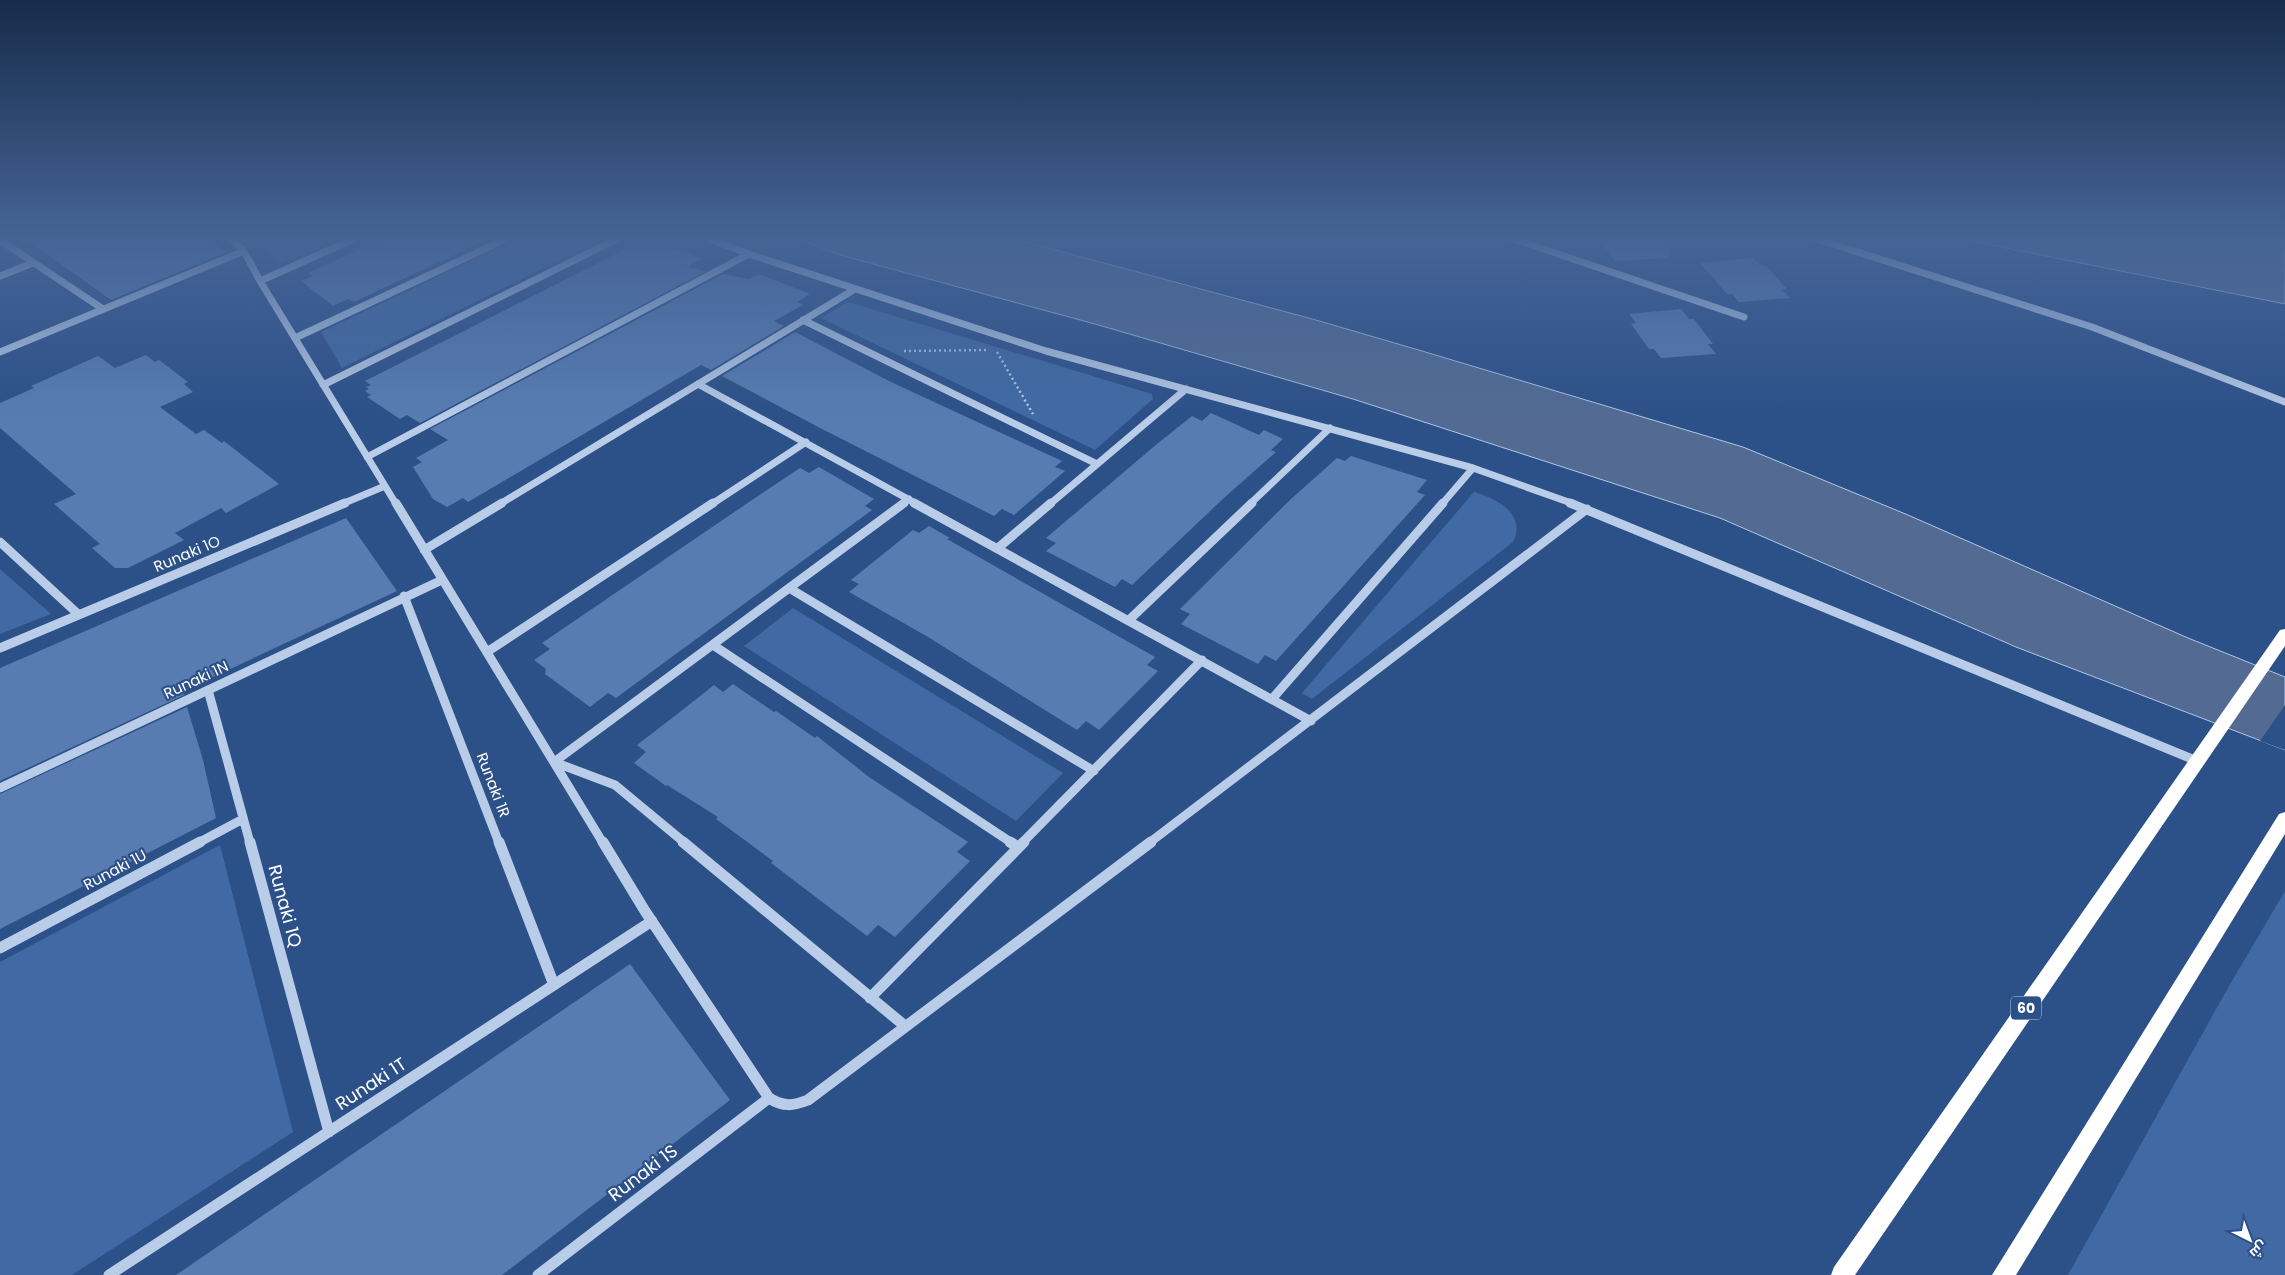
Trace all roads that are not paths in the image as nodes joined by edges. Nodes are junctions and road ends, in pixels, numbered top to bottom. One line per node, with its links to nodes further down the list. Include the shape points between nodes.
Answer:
1 (86, 298): 11 (street)
2 (131, 298): 11 (street)
3 (270, 298): 14 (street)
4 (381, 298): 14 (street)
5 (499, 298): 17 (street)
6 (668, 298): 22 (street)
7 (840, 298): 13 (street)
8 (880, 298): 18 (street, via 1046,351)
9 (1686, 298): 12 (street)
10 (2000, 298): 19 (street, via 2092,327)
11 (103, 309): 15 (street)
12 (1744, 317)
13 (803, 320): 16 (street); 23 (street)
14 (295, 338): 17 (street)
15 (0, 352)
16 (698, 384): 21 (street); 30 (street)
17 (323, 385): 22 (street)
18 (1186, 389): 20 (street); 23 (street)
19 (2285, 402)
20 (1330, 428): 24 (street); 35 (street)
21 (806, 442): 26 (street); 39 (street)
22 (367, 457): 25 (street)
23 (1097, 464): 29 (street)
24 (1473, 468): 27 (street); 42 (street)
25 (386, 486): 30 (street); 34 (street, Runaki 1O)
26 (909, 499): 29 (street); 32 (street)
27 (1587, 509): 43 (street); 44 (street)
28 (0, 542): 34 (street)
29 (998, 548): 35 (street)
30 (424, 550): 31 (street)
31 (442, 580): 33 (street, Runaki 1N); 39 (street)
32 (789, 588): 37 (street); 46 (street)
33 (404, 596): 41 (street, Runaki 1N); 53 (street, Runaki 1R)
34 (78, 614): 38 (street, Runaki 1O)
35 (1129, 620): 40 (street)
36 (2285, 634): 44 (highway, 60)
37 (712, 645): 45 (street); 50 (street)
38 (0, 648)
39 (487, 652): 45 (street)
40 (1202, 660): 42 (street); 46 (street)
41 (208, 690): 47 (street, Runaki 1N); 48 (street, Runaki 1Q)
42 (1272, 699): 43 (street)
43 (1312, 721): 55 (street)
44 (2197, 761): 60 (highway, 60)
45 (554, 762): 51 (street); 54 (street, via 615,785)
46 (1094, 770): 50 (street)
47 (0, 788)
48 (243, 819): 52 (street, Runaki 1U); 57 (street, Runaki 1Q)
49 (2285, 819): 61 (highway)
50 (1018, 847): 54 (street)
51 (652, 921): 53 (street, Runaki 1T); 56 (street)
52 (0, 948)
53 (554, 985): 57 (street, Runaki 1T)
54 (870, 998): 55 (street)
55 (905, 1026): 56 (street, via 808,1100 788,1107)
56 (769, 1098): 59 (street, Runaki 1S)
57 (329, 1132): 58 (street, Runaki 1T)
58 (109, 1275)
59 (538, 1275)
60 (1842, 1275)
61 (2003, 1275)

